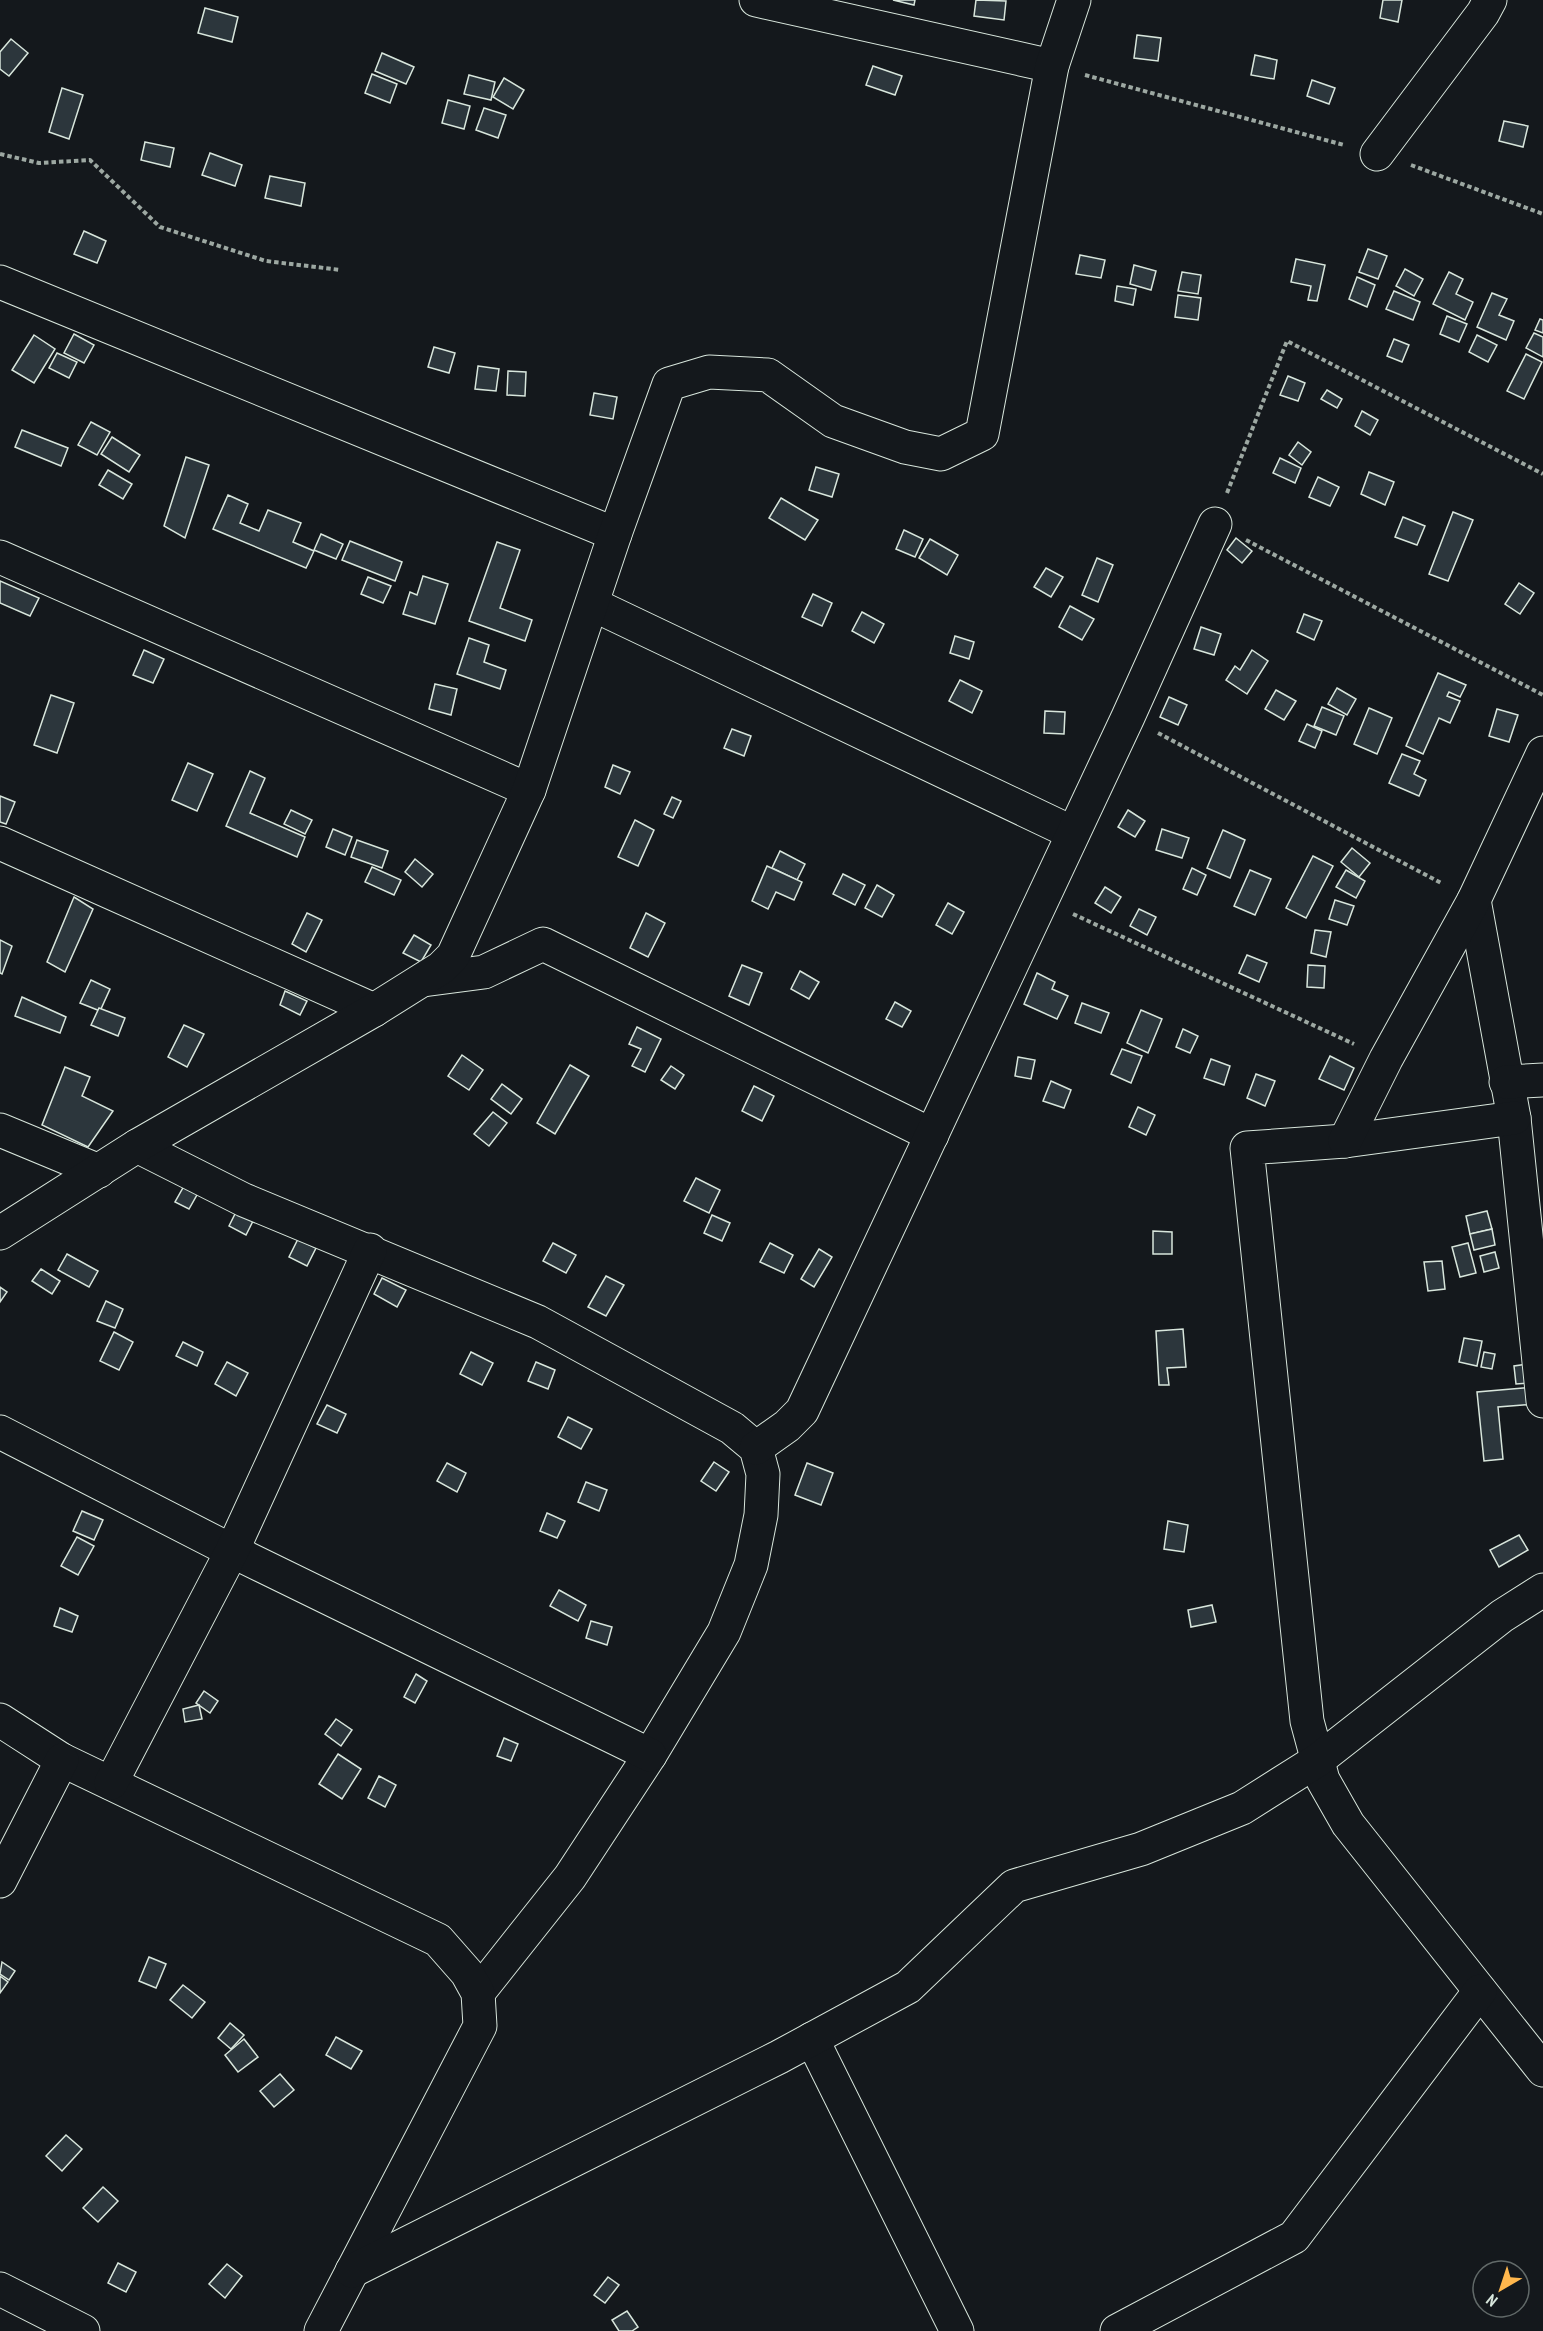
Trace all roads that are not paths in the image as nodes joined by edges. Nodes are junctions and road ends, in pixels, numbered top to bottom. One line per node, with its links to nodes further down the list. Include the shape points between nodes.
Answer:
1 (756, 0): 4 (street)
2 (1074, 0): 4 (street)
3 (1490, 0): 5 (street)
4 (1052, 66): 8 (street, via 982,434 941,454 905,447 833,421 768,375 709,372 669,384)
5 (1377, 153)
6 (0, 282): 8 (street)
7 (1215, 524): 13 (street)
8 (615, 534): 10 (street)
9 (0, 557): 12 (street)
10 (592, 604): 12 (street); 13 (street)
11 (1543, 753): 15 (street)
12 (530, 790): 16 (street, via 453,956)
13 (1073, 833): 22 (street)
14 (0, 843): 17 (street)
15 (1474, 900): 19 (street); 23 (street)
16 (421, 981): 17 (street); 22 (street, via 484,972 543,945)
17 (374, 1010): 24 (street)
18 (1543, 1080): 19 (street)
19 (1506, 1082): 20 (street)
20 (1514, 1118): 23 (street); 28 (street)
21 (0, 1130): 25 (street)
22 (932, 1135): 30 (street, via 802,1411)
23 (1345, 1141): 36 (street, via 1246,1148 1307,1721)
24 (137, 1146): 25 (street); 27 (street, via 244,1200)
25 (99, 1171): 26 (street)
26 (0, 1233)
27 (370, 1250): 30 (street, via 538,1322 732,1428); 31 (street)
28 (1543, 1401)
29 (0, 1432): 31 (street)
30 (756, 1448): 34 (street, via 763,1474 752,1565 724,1632)
31 (232, 1551): 34 (street); 37 (street)
32 (1543, 1590): 36 (street, via 1502,1616)
33 (0, 1720): 35 (street)
34 (650, 1755): 40 (street, via 570,1877)
35 (62, 1760): 37 (street); 38 (street)
36 (1318, 1760): 39 (street, via 1323,1780 1348,1824); 41 (street, via 1242,1808 1141,1849 1014,1886 908,1987)
37 (111, 1783): 40 (street, via 438,1940 467,1973)
38 (0, 1881)
39 (1480, 1991): 42 (street); 48 (street, via 1294,2237)
40 (478, 1993): 43 (street, via 480,2026)
41 (812, 2039): 43 (street); 47 (street)
42 (1543, 2070)
43 (352, 2271): 46 (street)
44 (0, 2289): 45 (street)
45 (83, 2331)
46 (321, 2331)
47 (957, 2331)
48 (1118, 2331)

